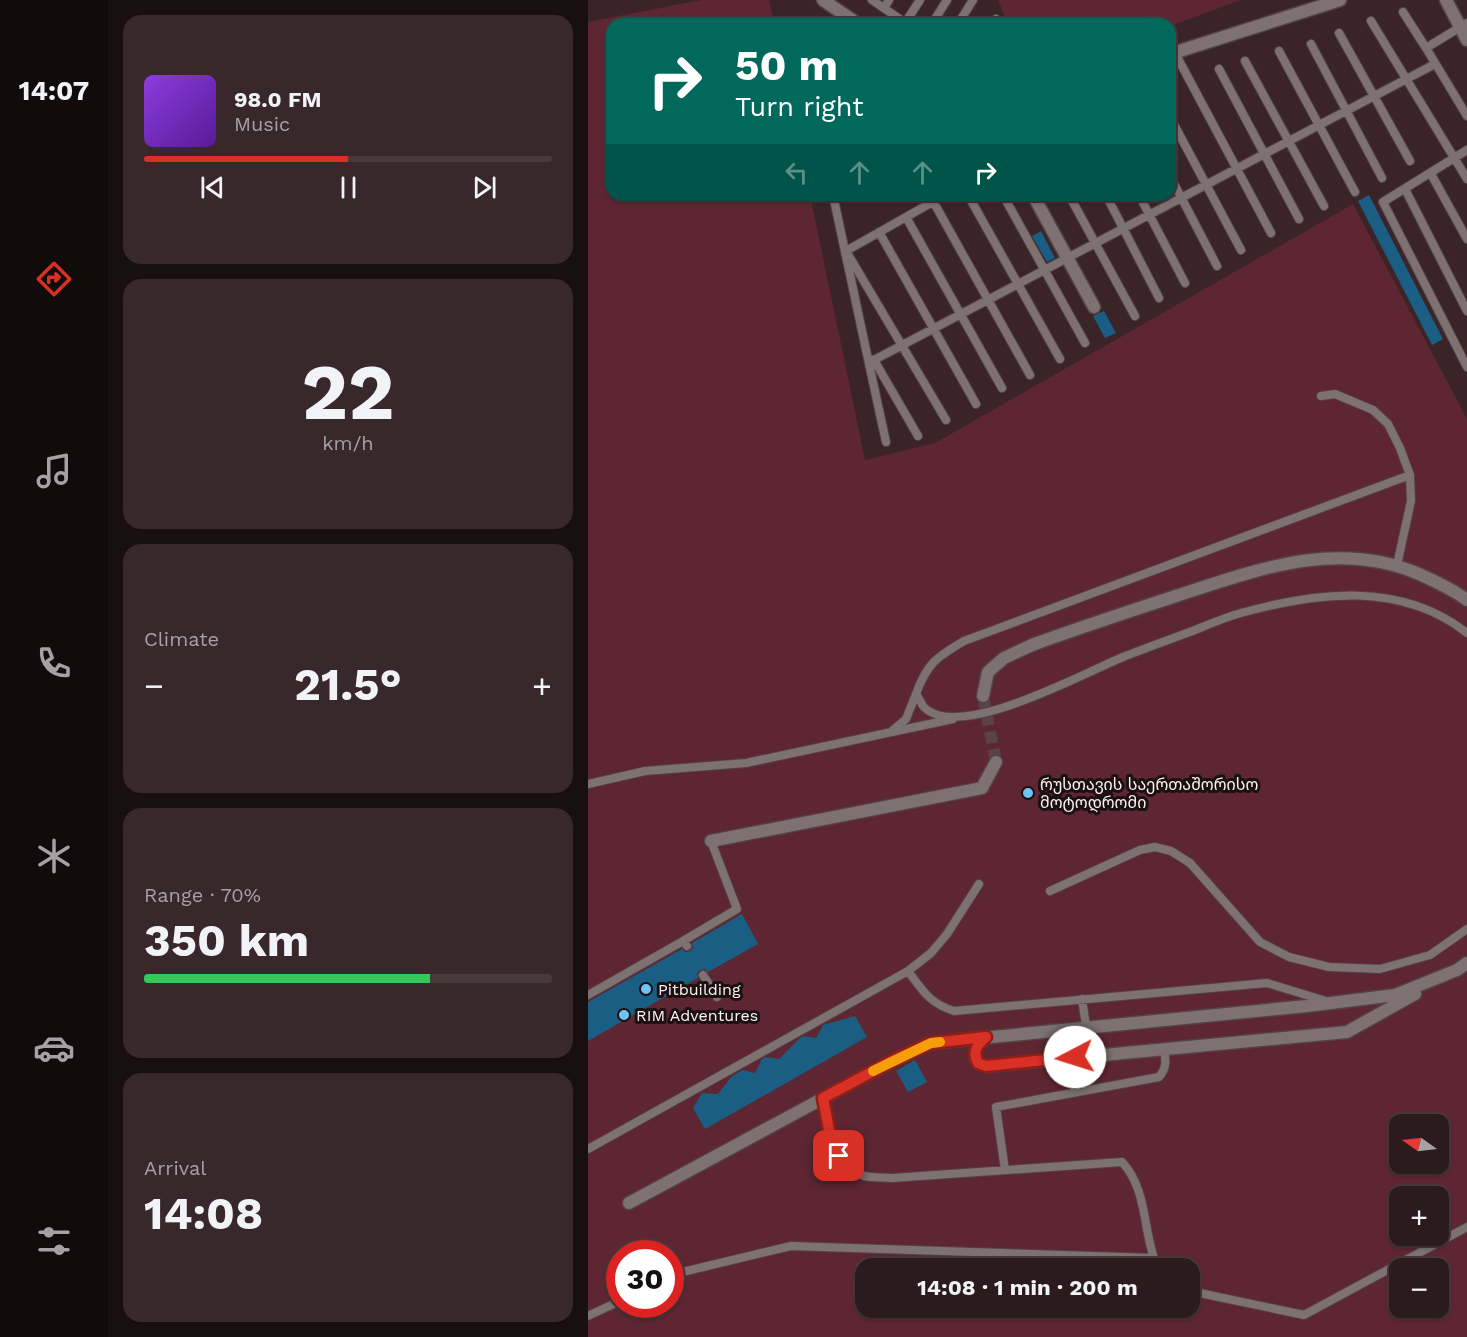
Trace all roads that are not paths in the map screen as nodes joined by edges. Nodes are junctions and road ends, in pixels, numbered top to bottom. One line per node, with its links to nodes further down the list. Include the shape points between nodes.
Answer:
1 (823, 0): 11 (street)
2 (872, 0): 9 (lane)
3 (889, 0): 9 (lane)
4 (920, 0): 13 (lane)
5 (947, 0): 14 (lane)
6 (973, 0): 15 (lane)
7 (1340, 0): 23 (street)
8 (1446, 0): 17 (street)
9 (884, 8): 12 (lane)
10 (1403, 12): 21 (lane)
11 (849, 18)
12 (899, 18)
13 (909, 18)
14 (936, 18)
15 (962, 18)
16 (1371, 21): 28 (lane)
17 (1463, 25): 19 (street); 21 (lane)
18 (1339, 33): 29 (lane)
19 (1467, 40)
20 (1311, 44): 30 (lane)
21 (1426, 48): 26 (lane)
22 (1279, 51): 32 (lane)
23 (1176, 53)
24 (1176, 61): 39 (lane)
25 (1245, 62): 34 (lane)
26 (1436, 64): 28 (lane); 31 (lane)
27 (1219, 69): 36 (lane)
28 (1407, 79): 29 (lane); 37 (lane)
29 (1374, 97): 30 (lane); 38 (lane)
30 (1346, 112): 32 (lane); 41 (lane)
31 (1467, 116)
32 (1320, 126): 34 (lane); 46 (lane)
33 (1176, 128): 43 (lane)
34 (1289, 143): 36 (lane); 56 (lane)
35 (1467, 150): 37 (lane)
36 (1265, 155): 39 (lane); 59 (lane)
37 (1456, 158): 40 (lane); 42 (lane)
38 (1410, 161)
39 (1238, 170): 43 (lane); 62 (lane)
40 (1431, 174): 45 (lane); 63 (lane)
41 (1382, 178)
42 (1467, 178)
43 (1207, 186): 47 (lane); 66 (lane)
44 (1176, 188): 47 (lane)
45 (1405, 189): 75 (lane); 83 (lane, via 1383,202)
46 (1355, 192)
47 (1182, 199): 57 (lane); 68 (lane)
48 (834, 201): 65 (lane)
49 (933, 201): 58 (lane); 73 (lane)
50 (971, 201): 71 (lane)
51 (1006, 201): 69 (lane)
52 (1037, 201): 67 (street)
53 (1072, 201): 64 (lane)
54 (1109, 201): 60 (lane)
55 (1142, 201): 57 (lane)
56 (1324, 206)
57 (1150, 216): 60 (lane); 70 (lane)
58 (906, 217): 61 (lane); 76 (lane)
59 (1299, 219)
60 (1124, 230): 64 (lane); 72 (lane)
61 (879, 232): 65 (lane); 78 (lane)
62 (1271, 232)
63 (1467, 239)
64 (1096, 245): 67 (lane); 77 (lane)
65 (846, 250): 80 (lane); 82 (lane)
66 (1241, 250)
67 (1067, 260): 69 (lane); 74 (street)
68 (1217, 266)
69 (1045, 271): 71 (lane); 79 (lane)
70 (1185, 283)
71 (1018, 285): 73 (lane); 81 (lane)
72 (1160, 298)
73 (988, 301): 76 (lane); 84 (lane)
74 (1094, 307)
75 (1467, 311)
76 (961, 315): 78 (lane); 85 (lane)
77 (1135, 316)
78 (934, 329): 80 (lane); 87 (lane)
79 (1085, 343)
80 (902, 346): 82 (lane); 88 (lane)
81 (1060, 359)
82 (871, 360): 89 (lane); 90 (lane)
83 (1467, 367)
84 (1030, 375)
85 (1002, 388)
86 (1321, 396): 91 (lane, via 1335,394 1373,410 1388,424)
87 (976, 404)
88 (946, 420)
89 (918, 436)
90 (886, 442)
91 (1410, 475): 92 (lane, via 1411,501); 95 (lane, via 964,641 937,657 922,676)
92 (1397, 565): 93 (street, via 1450,587); 96 (street, via 1367,558 1298,561 1216,583 1095,622 1004,658 988,672)
93 (1467, 600)
94 (1467, 633): 97 (lane, via 1423,608 1379,595 1310,598 1240,613 1120,658 1066,685)
95 (916, 694): 97 (lane, via 924,708); 98 (lane, via 906,719)
96 (983, 696)
97 (964, 717): 98 (lane)
98 (891, 732): 100 (lane, via 746,763 645,771)
99 (996, 762): 101 (street, via 982,788)
100 (588, 784)
101 (711, 841): 108 (lane, via 737,909 685,943)
102 (979, 884): 106 (lane, via 947,934)
103 (1050, 891): 104 (lane, via 1140,850 1155,847 1171,851 1190,864 1260,942 1289,957 1329,967 1380,969 1430,955)
104 (1467, 929)
105 (1462, 966): 111 (street, via 1395,995); 114 (street, via 1347,1032)
106 (908, 971): 110 (lane, via 928,998 954,1011); 116 (lane)
107 (703, 975): 109 (lane)
108 (588, 995)
109 (717, 997)
110 (1082, 999): 111 (lane, via 1267,983); 112 (lane)
111 (1334, 1003): 112 (street)
112 (1086, 1026): 113 (street)
113 (986, 1037): 114 (street, via 974,1056 986,1066); 115 (street, via 931,1043)
114 (1164, 1049): 117 (lane, via 1166,1064 1159,1077 996,1107)
115 (823, 1098): 117 (lane, via 832,1146 845,1166 863,1175 892,1178); 118 (street)
116 (588, 1149)
117 (1005, 1170): 120 (lane, via 1122,1162 1133,1173)
118 (629, 1203)
119 (1467, 1227): 122 (lane, via 1304,1315)
120 (1153, 1258): 121 (lane, via 791,1246)
121 (684, 1272)
122 (1200, 1293)
123 (606, 1307): 124 (lane)
124 (588, 1316)

